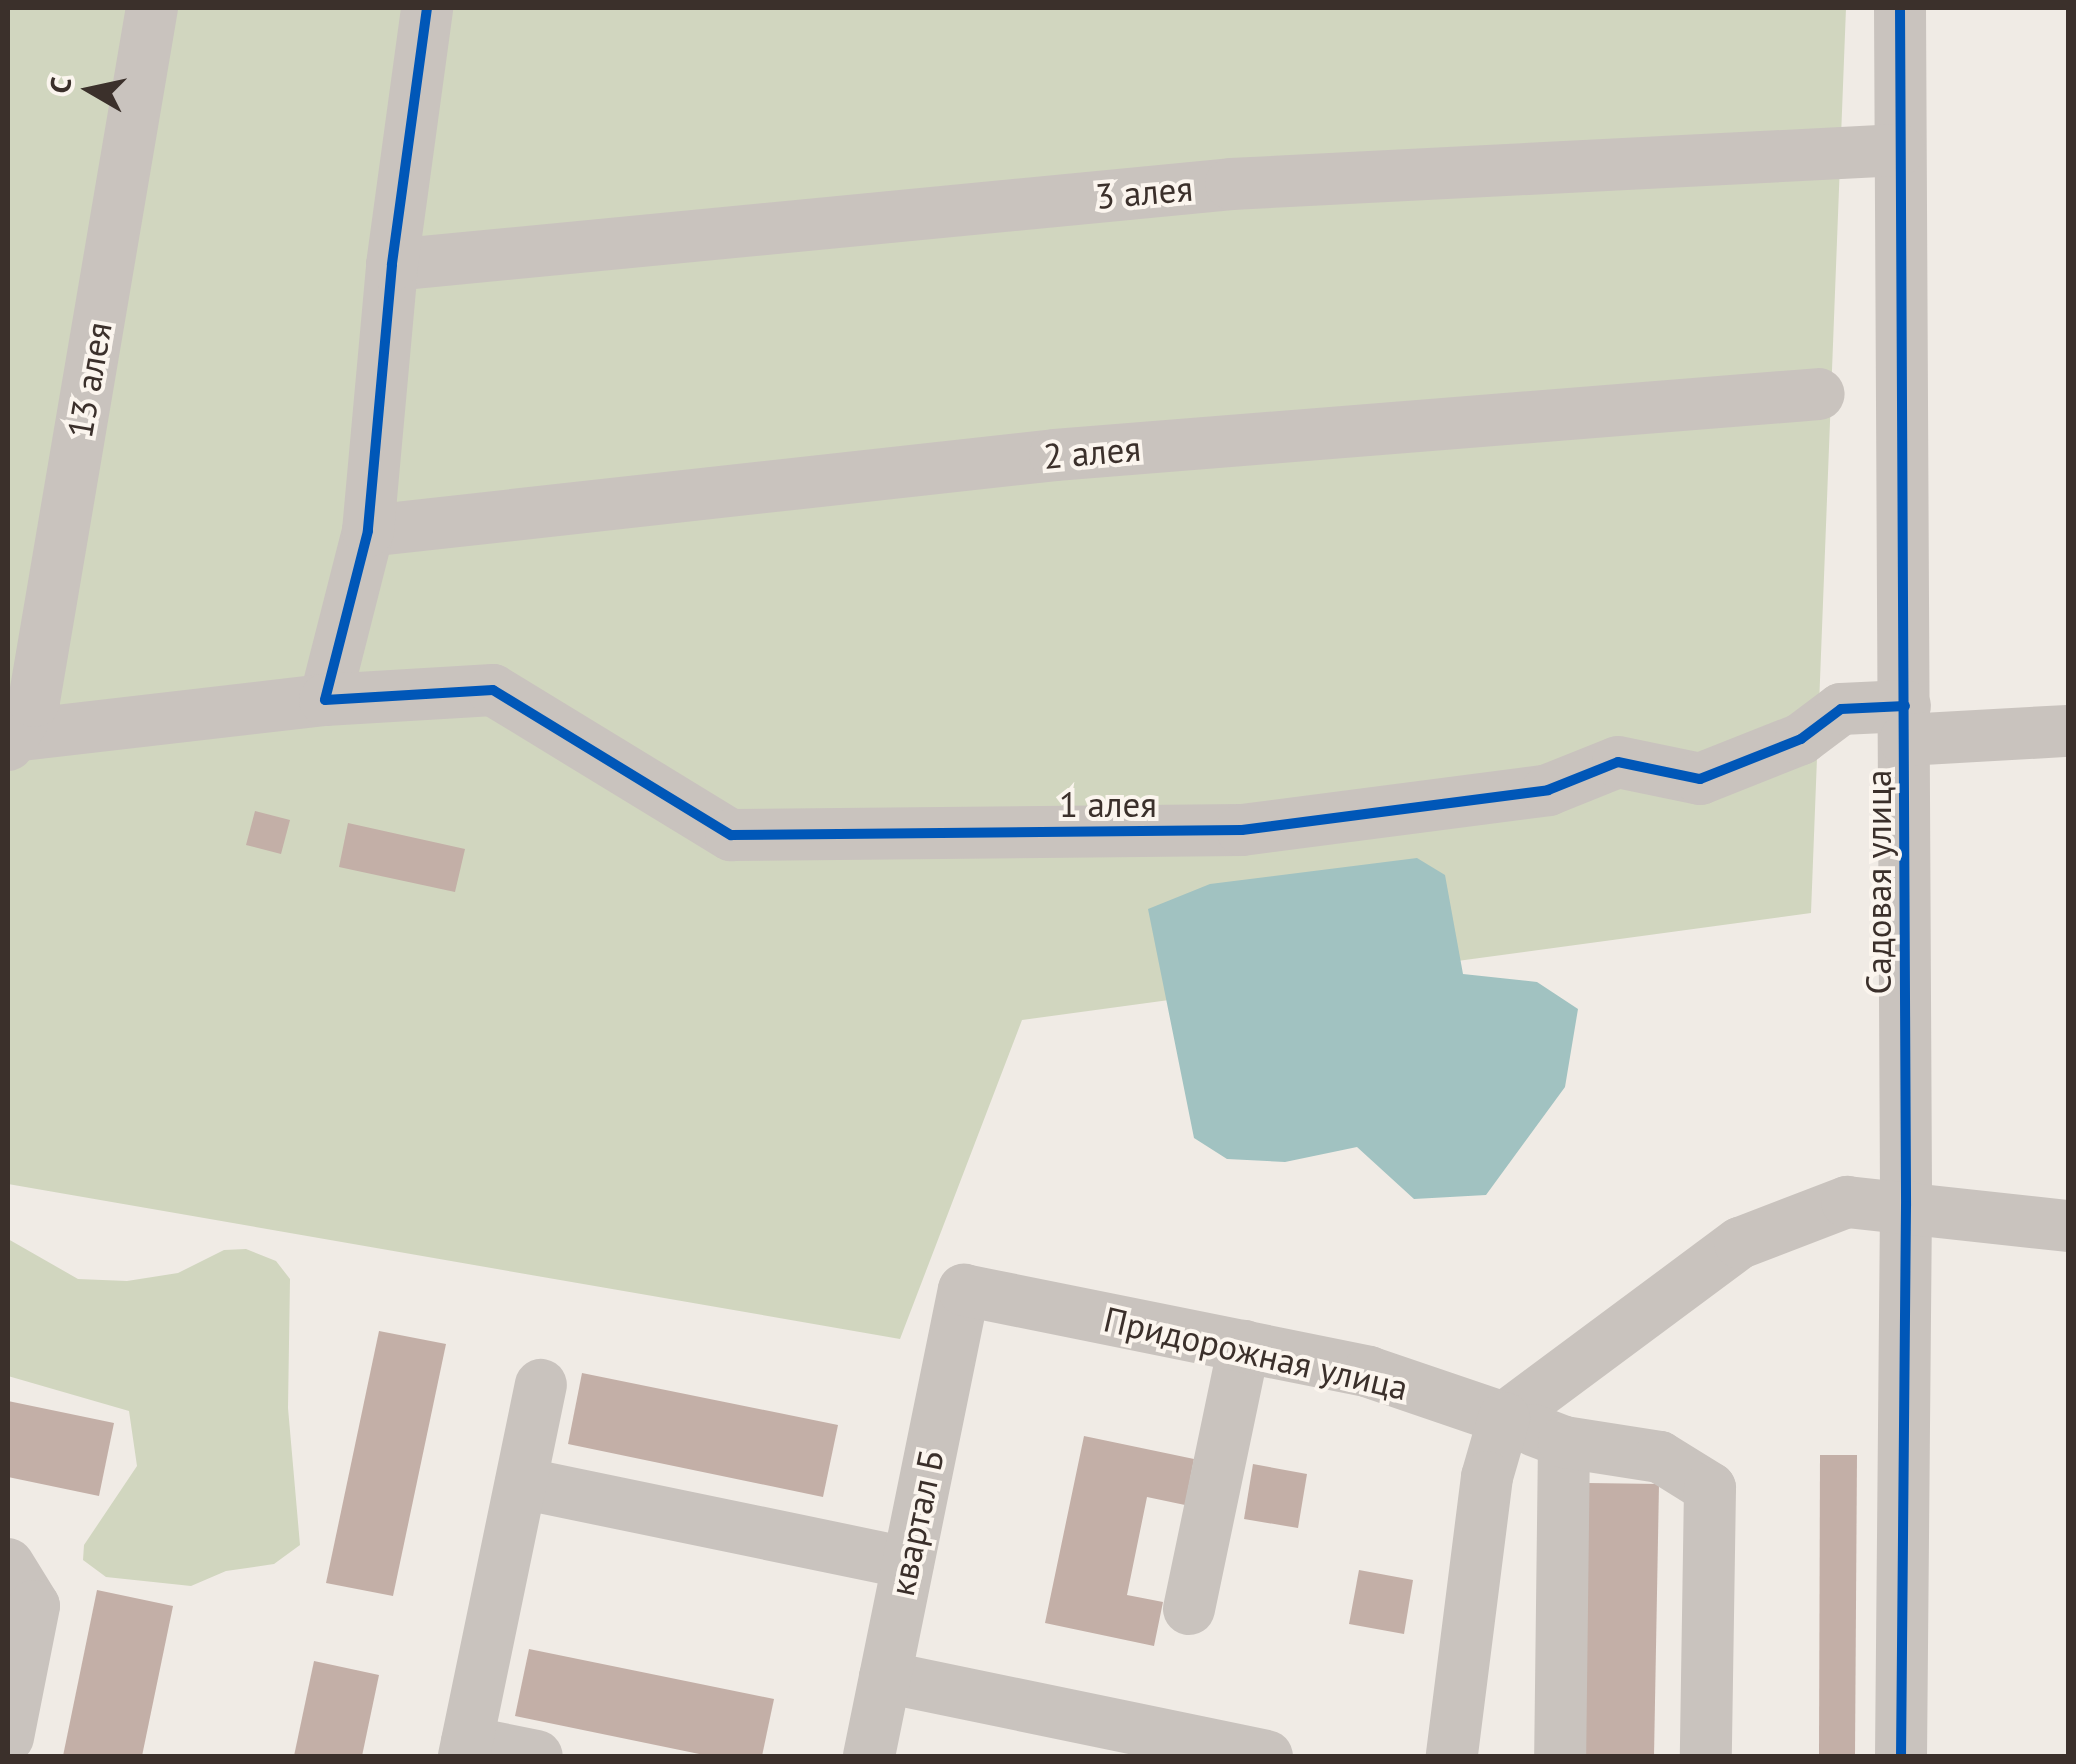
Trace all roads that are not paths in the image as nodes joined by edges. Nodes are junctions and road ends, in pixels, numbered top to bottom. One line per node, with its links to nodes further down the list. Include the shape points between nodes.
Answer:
1 (152, 8): 11 (street, 13 алея, via 34,702)
2 (427, 8): 5 (street)
3 (1900, 8): 4 (street, Садовая улица)
4 (1899, 150): 5 (street, 3 алея, via 1231,184); 9 (street, Садовая улица)
5 (392, 265): 7 (street)
6 (1819, 394): 7 (street, 2 алея, via 1055,455)
7 (368, 531): 8 (street)
8 (325, 700): 9 (street, 1 алея, via 494,690 731,834 1242,830 1548,790 1618,762 1700,779 1801,739 1841,708); 11 (street, 1 алея)
9 (1905, 723): 10 (street, 1 алея); 12 (street, Садовая улица)
10 (2068, 731)
11 (10, 740)
12 (1906, 1206): 13 (street); 17 (street, via 1847,1202 1740,1243); 32 (street, Садовая улица)
13 (2068, 1226)
14 (964, 1290): 15 (street, Придорожная улица); 21 (street, квартал Б)
15 (1244, 1346): 17 (street, Придорожная улица, via 1369,1372); 22 (street)
16 (540, 1386): 19 (street)
17 (1504, 1418): 18 (street, Придорожная улица); 29 (street, via 1487,1477)
18 (1564, 1442): 30 (street); 31 (street, Придорожная улица, via 1660,1458 1710,1488)
19 (521, 1484): 21 (street); 25 (street)
20 (8, 1564): 24 (street, via 34,1606)
21 (908, 1564): 23 (street, квартал Б)
22 (1189, 1610)
23 (885, 1677): 27 (street, квартал Б); 28 (street)
24 (8, 1737)
25 (466, 1749): 26 (street)
26 (537, 1756)
27 (869, 1756)
28 (1267, 1756)
29 (1452, 1756)
30 (1560, 1756)
31 (1706, 1756)
32 (1901, 1756)

